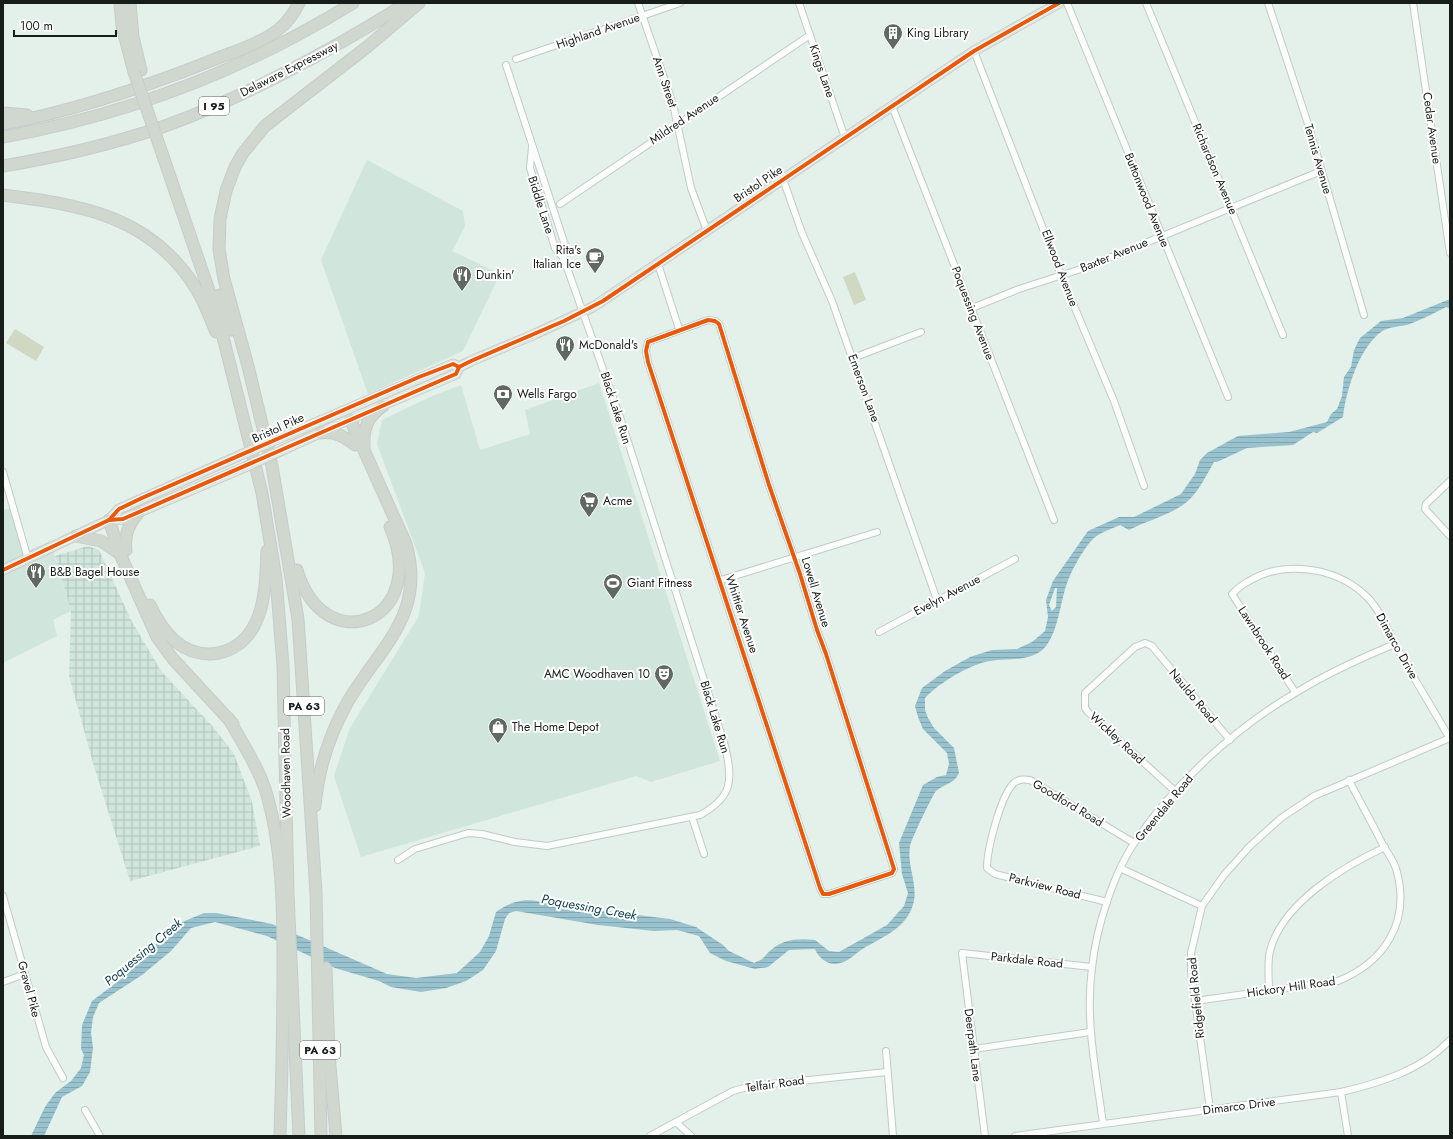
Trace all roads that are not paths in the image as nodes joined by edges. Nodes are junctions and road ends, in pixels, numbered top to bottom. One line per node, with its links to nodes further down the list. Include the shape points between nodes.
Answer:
1 (120, 3): 20 (highway, via 123,31)
2 (130, 3): 20 (highway)
3 (299, 3): 22 (highway, via 285,24 260,41 162,79)
4 (353, 3): 26 (highway, I 95, via 259,54 173,90 85,118)
5 (407, 3): 30 (highway, Delaware Expressway / I 95, via 331,49 194,115 119,140)
6 (419, 3): 53 (highway, via 265,126 243,153 229,180 220,219 221,267)
7 (638, 3): 15 (street, Ann Street)
8 (680, 3): 15 (street, Highland Avenue)
9 (799, 3): 16 (street, Kings Lane)
10 (1059, 3): 17 (main road, Bristol Pike)
11 (1067, 3): 37 (street, Buttonwood Avenue)
12 (1146, 3): 35 (street, Richardson Avenue)
13 (1268, 3): 31 (street, Tennis Avenue)
14 (1413, 3): 38 (street, Cedar Avenue)
15 (642, 16): 18 (street, Highland Avenue); 25 (street, Ann Street)
16 (810, 35): 25 (street, Mildred Avenue); 27 (street, Kings Lane)
17 (974, 51): 21 (main road, Bristol Pike); 41 (street, Ellwood Avenue)
18 (516, 59)
19 (506, 64): 28 (street, Biddle Lane)
20 (138, 71): 29 (highway)
21 (892, 106): 27 (main road, Bristol Pike); 42 (street, Poquessing Avenue)
22 (62, 111): 23 (highway, via 22,115); 24 (highway)
23 (3, 113)
24 (3, 124)
25 (678, 124): 34 (street, Mildred Avenue); 36 (street, Ann Street, via 691,188)
26 (3, 136)
27 (845, 138): 32 (main road, Bristol Pike)
28 (532, 147): 39 (street, Biddle Lane, via 565,245); 39 (street, Biddle Lane, via 530,168 555,248)
29 (166, 154): 50 (highway, via 212,299); 53 (highway)
30 (3, 166)
31 (1321, 171): 35 (street, Baxter Avenue); 44 (street, Tennis Avenue)
32 (783, 179): 36 (main road, Bristol Pike); 48 (street, Emerson Lane)
33 (3, 196): 50 (highway, via 96,212 119,220 147,236 174,260 197,290)
34 (560, 204)
35 (1232, 207): 37 (street, Baxter Avenue); 47 (street, Richardson Avenue)
36 (707, 231): 40 (main road, Bristol Pike)
37 (1162, 235): 41 (street, Baxter Avenue, via 1087,267); 51 (street, Buttonwood Avenue)
38 (1450, 253)
39 (564, 259): 43 (street, Biddle Lane)
40 (658, 264): 43 (main road, Bristol Pike); 45 (street)
41 (1061, 275): 42 (street, Baxter Avenue); 59 (street, Ellwood Avenue, via 1114,401)
42 (972, 308): 63 (street, Poquessing Avenue)
43 (583, 312): 49 (main road, Bristol Pike); 86 (street, Black Lake Run, via 624,431 730,765 730,782 725,794 716,806)
44 (1364, 315)
45 (679, 329): 69 (street, Lowell Avenue, via 708,320 716,322); 73 (street, Whittier Avenue, via 648,342 648,362)
46 (921, 332): 48 (street)
47 (1283, 335)
48 (853, 358): 75 (street, Emerson Lane)
49 (459, 367): 52 (main road, Bristol Pike, via 456,374); 54 (main road, Bristol Pike, via 453,364)
50 (229, 368): 64 (highway, Woodhaven Road / PA 63, via 250,443)
51 (1228, 397)
52 (383, 406): 54 (main road, Bristol Pike); 56 (highway, via 374,412 368,421)
53 (259, 412): 62 (highway, Woodhaven Road / PA 63)
54 (346, 417): 55 (main road, Bristol Pike); 56 (highway); 61 (main road, Bristol Pike, bridge, via 273,441 119,509)
55 (322, 433): 56 (highway, via 342,436); 60 (main road, Bristol Pike, bridge)
56 (360, 446): 62 (highway, via 400,555 397,588 392,600 383,609 368,618 349,621 334,618 316,606 302,584); 81 (highway, via 406,544 410,561 410,589 404,614 397,629 358,686)
57 (3, 472): 70 (street)
58 (1450, 481): 67 (street, via 1426,504 1425,509)
59 (1144, 486)
60 (139, 512): 61 (main road, Bristol Pike, via 123,519); 68 (highway, via 126,533)
61 (109, 520): 66 (main road, Bristol Pike); 68 (highway)
62 (282, 520): 94 (highway, Woodhaven Road / PA 63, via 295,591 301,651)
63 (1054, 520)
64 (267, 522): 68 (highway, via 266,573 257,621 238,645 217,654 194,652 179,644 167,633 156,618); 95 (highway, Woodhaven Road / PA 63, via 276,578 283,666)
65 (877, 532): 69 (street)
66 (76, 536): 68 (highway, via 101,541); 70 (main road, Bristol Pike)
67 (1450, 536)
68 (123, 552): 80 (highway, via 150,622 163,645 176,663)
69 (794, 557): 73 (street); 93 (street, Lowell Avenue, via 894,869 892,873 829,894 823,894)
70 (28, 559): 72 (main road, Bristol Pike)
71 (1016, 559): 75 (street, Evelyn Avenue)
72 (3, 570)
73 (720, 580): 93 (street, Whittier Avenue)
74 (1232, 594): 77 (street, Dimarco Drive, via 1249,581 1270,572 1299,569 1324,572 1345,580 1365,595 1382,616); 79 (street, Lawnbrook Road)
75 (938, 600): 76 (street, Evelyn Avenue)
76 (879, 632)
77 (1395, 644): 79 (street, Greendale Road, via 1344,666); 82 (street, Dimarco Drive)
78 (1156, 651): 83 (street, Nauldo Road); 85 (street, Wickley Road, via 1145,643 1135,647 1085,693 1085,708)
79 (1295, 692): 83 (street, Greendale Road)
80 (229, 719): 95 (highway, via 261,766 272,796 279,823); 99 (highway, via 249,754 266,793 276,840)
81 (334, 730): 94 (highway, via 321,769 316,804); 100 (highway, via 323,774 318,826)
82 (1450, 738): 84 (street, Ridgefield Road)
83 (1230, 740): 85 (street, Greendale Road)
84 (1349, 780): 88 (street, Hickory Hill Road); 98 (street, Ridgefield Road, via 1314,796 1281,818 1248,847)
85 (1176, 792): 87 (street, Greendale Road)
86 (692, 817): 89 (street); 90 (street, Black Lake Run, via 547,846 468,833 415,849)
87 (1134, 843): 91 (street, Goodford Road, via 1023,778 1014,783 1007,794 995,825); 92 (street, Greendale Road)
88 (1385, 847): 107 (street, via 1339,871 1305,899 1290,916 1276,934 1270,952); 107 (street, Hickory Hill Road, via 1397,871 1401,892 1395,928 1385,947 1372,962 1355,974 1338,981)
89 (704, 854)
90 (398, 860)
91 (987, 865): 97 (street, Parkview Road, via 995,874)
92 (1122, 869): 97 (street, Greendale Road); 98 (street)
93 (820, 888)
94 (316, 893): 100 (highway, Woodhaven Road / PA 63)
95 (288, 894): 99 (highway, Woodhaven Road / PA 63)
96 (3, 896): 105 (street, Gravel Pike)
97 (1108, 902): 104 (street, Greendale Road)
98 (1202, 906): 108 (street, Ridgefield Road, via 1191,953)
99 (287, 928): 101 (highway, Woodhaven Road / PA 63)
100 (321, 941): 103 (highway, Woodhaven Road / PA 63)
101 (287, 951): 121 (highway); 122 (highway, Woodhaven Road / PA 63)
102 (962, 953): 104 (street, Parkdale Road); 111 (street, Deerpath Lane)
103 (322, 965): 123 (highway, Woodhaven Road / PA 63); 124 (highway)
104 (1092, 968): 109 (street, Greendale Road)
105 (25, 974): 106 (street); 114 (street, Gravel Pike, via 46,1047)
106 (3, 982)
107 (1269, 990): 108 (street, Hickory Hill Road)
108 (1196, 1001): 116 (street, Ridgefield Road)
109 (1090, 1032): 111 (street); 119 (street, Greendale Road)
110 (1450, 1040): 115 (street, Dimarco Drive, via 1428,1058 1393,1077)
111 (974, 1049): 128 (street, Deerpath Lane)
112 (886, 1050): 113 (street)
113 (887, 1072): 118 (street, Telfair Road, via 751,1086 733,1091); 127 (street)
114 (63, 1078)
115 (1341, 1092): 116 (street, Dimarco Drive); 130 (street)
116 (1210, 1109): 119 (street, Dimarco Drive)
117 (85, 1110): 120 (street)
118 (676, 1122): 125 (street, Telfair Road); 126 (street)
119 (1103, 1123): 129 (street, Dimarco Drive)
120 (100, 1136)
121 (280, 1136)
122 (298, 1136)
123 (321, 1136)
124 (336, 1136)
125 (650, 1136)
126 (691, 1136)
127 (893, 1136)
128 (985, 1136)
129 (1015, 1136)
130 (1348, 1136)

